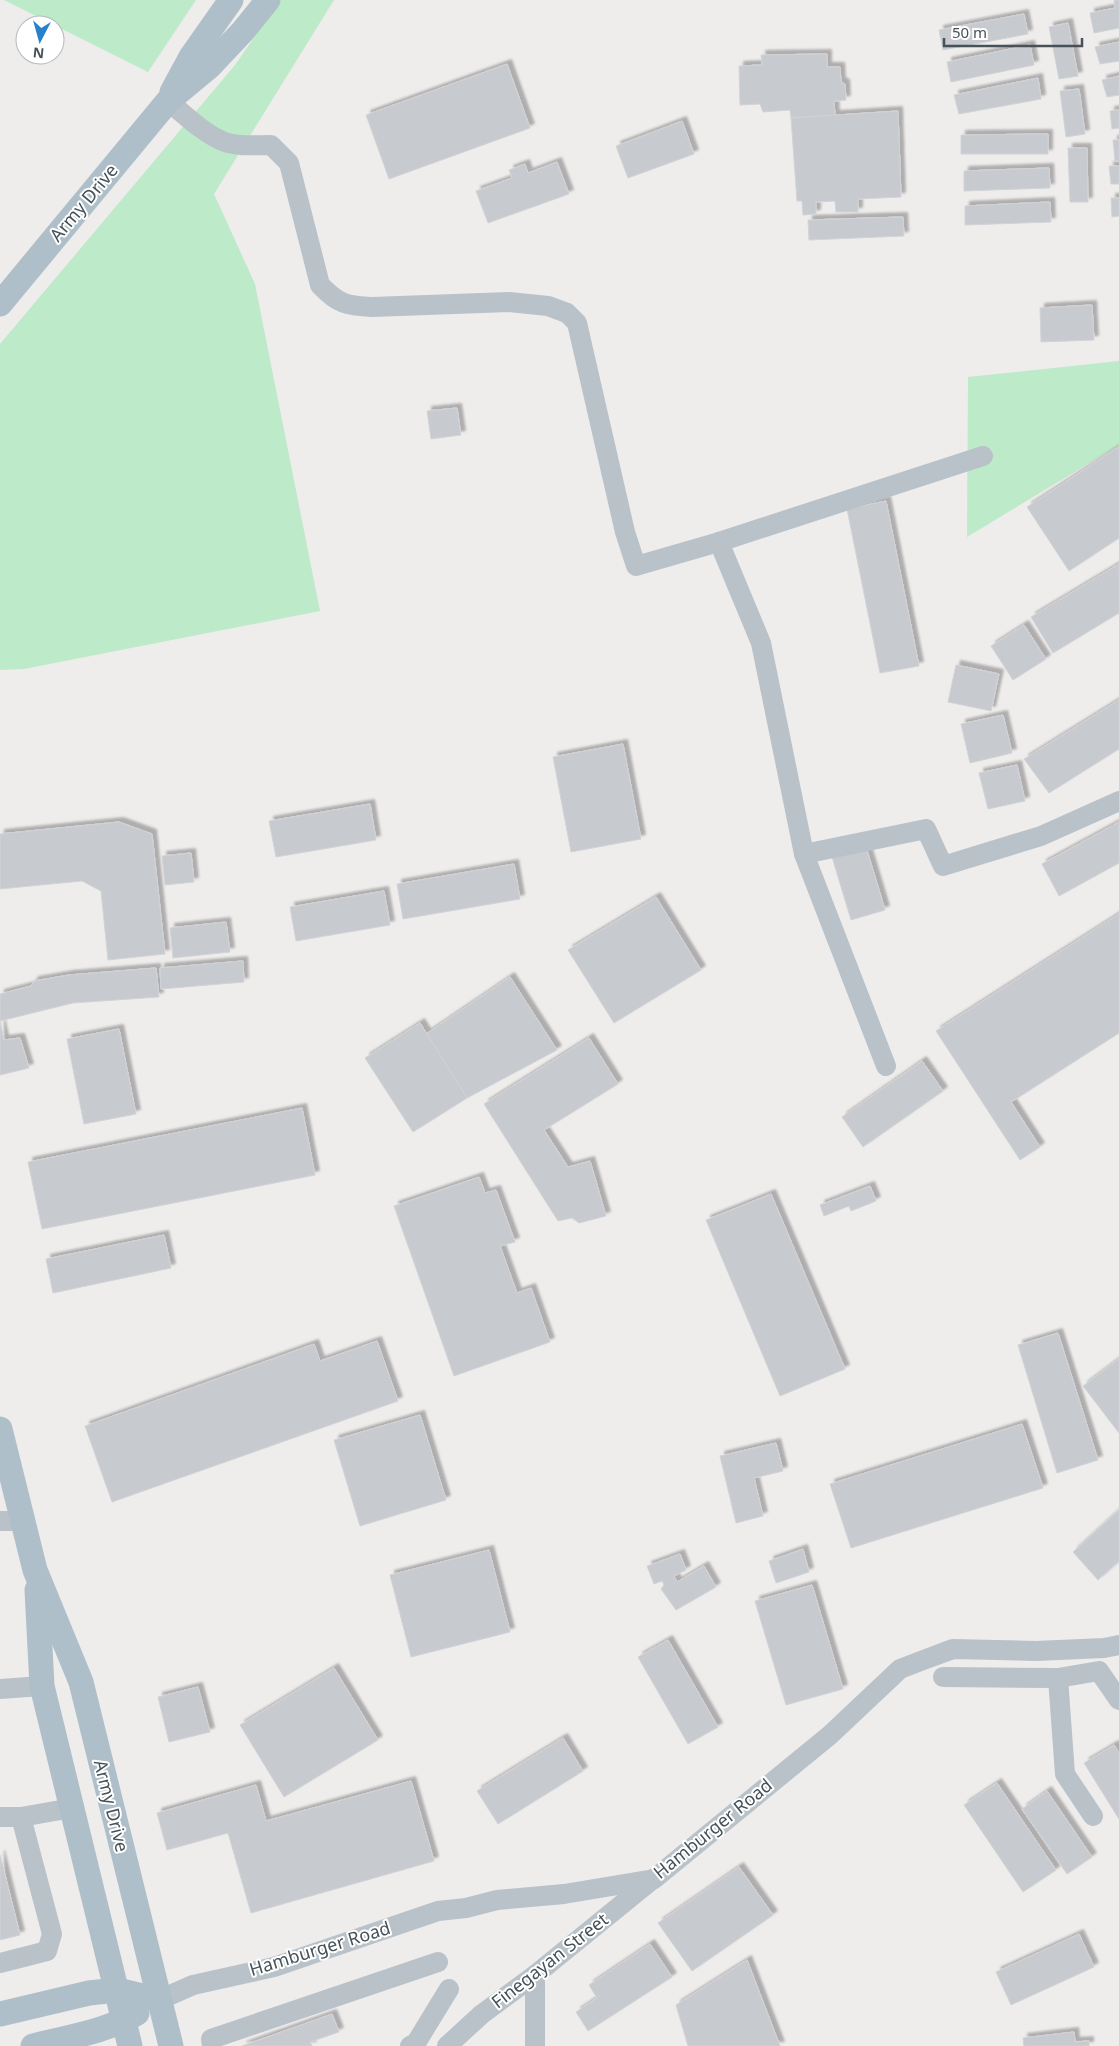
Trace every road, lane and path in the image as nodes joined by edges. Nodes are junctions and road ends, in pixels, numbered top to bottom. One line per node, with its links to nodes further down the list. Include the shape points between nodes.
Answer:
1 (268, 0): 4 (main road, Army Drive)
2 (278, 0): 4 (main road)
3 (226, 6): 5 (main road, Army Drive, via 191,57)
4 (243, 32): 5 (main road, Army Drive, via 209,68)
5 (168, 101): 6 (main road, Army Drive); 8 (street, via 225,142 245,146 271,145 290,162 320,285 332,298 351,306 372,307 509,302 548,306 567,313 577,323 625,532 636,566)
6 (0, 304)
7 (983, 456): 8 (street)
8 (719, 542): 10 (street, via 761,643)
9 (1119, 801): 10 (street, via 1042,836 942,866 926,829)
10 (804, 854): 11 (street)
11 (886, 1066)
12 (0, 1429): 13 (main road, Army Drive)
13 (12, 1521): 14 (main road, Army Drive)
14 (36, 1570): 20 (main road, Army Drive); 33 (main road, Army Drive, via 81,1682)
15 (1119, 1645): 16 (street, Hamburger Road)
16 (1098, 1649): 17 (street); 27 (street, Hamburger Road, via 953,1649 900,1669 830,1735)
17 (1099, 1671): 19 (street); 22 (street)
18 (943, 1677): 19 (street)
19 (1058, 1678): 24 (street, via 1065,1774)
20 (42, 1686): 21 (street); 23 (main road, Army Drive)
21 (0, 1689)
22 (1119, 1700)
23 (72, 1808): 26 (street); 32 (main road, Army Drive)
24 (1092, 1816)
25 (0, 1817): 26 (street)
26 (21, 1817): 28 (street, via 52,1934 47,1951)
27 (654, 1879): 30 (street, Finegayan Street); 33 (street, Hamburger Road, via 438,1911 274,1966 193,1985)
28 (0, 1962)
29 (438, 1962): 39 (street, via 210,2039)
30 (535, 1975): 41 (street, Finegayan Street, via 482,2014); 42 (street)
31 (449, 1989): 40 (street, via 416,2043)
32 (117, 1990): 33 (main road); 34 (main road, via 89,1992); 35 (main road, Army Drive)
33 (159, 2000): 35 (main road); 38 (main road, Army Drive)
34 (0, 2014)
35 (124, 2021): 36 (main road); 37 (main road, Army Drive)
36 (33, 2046)
37 (130, 2046)
38 (171, 2046)
39 (212, 2046)
40 (410, 2046)
41 (447, 2046)
42 (535, 2046)

